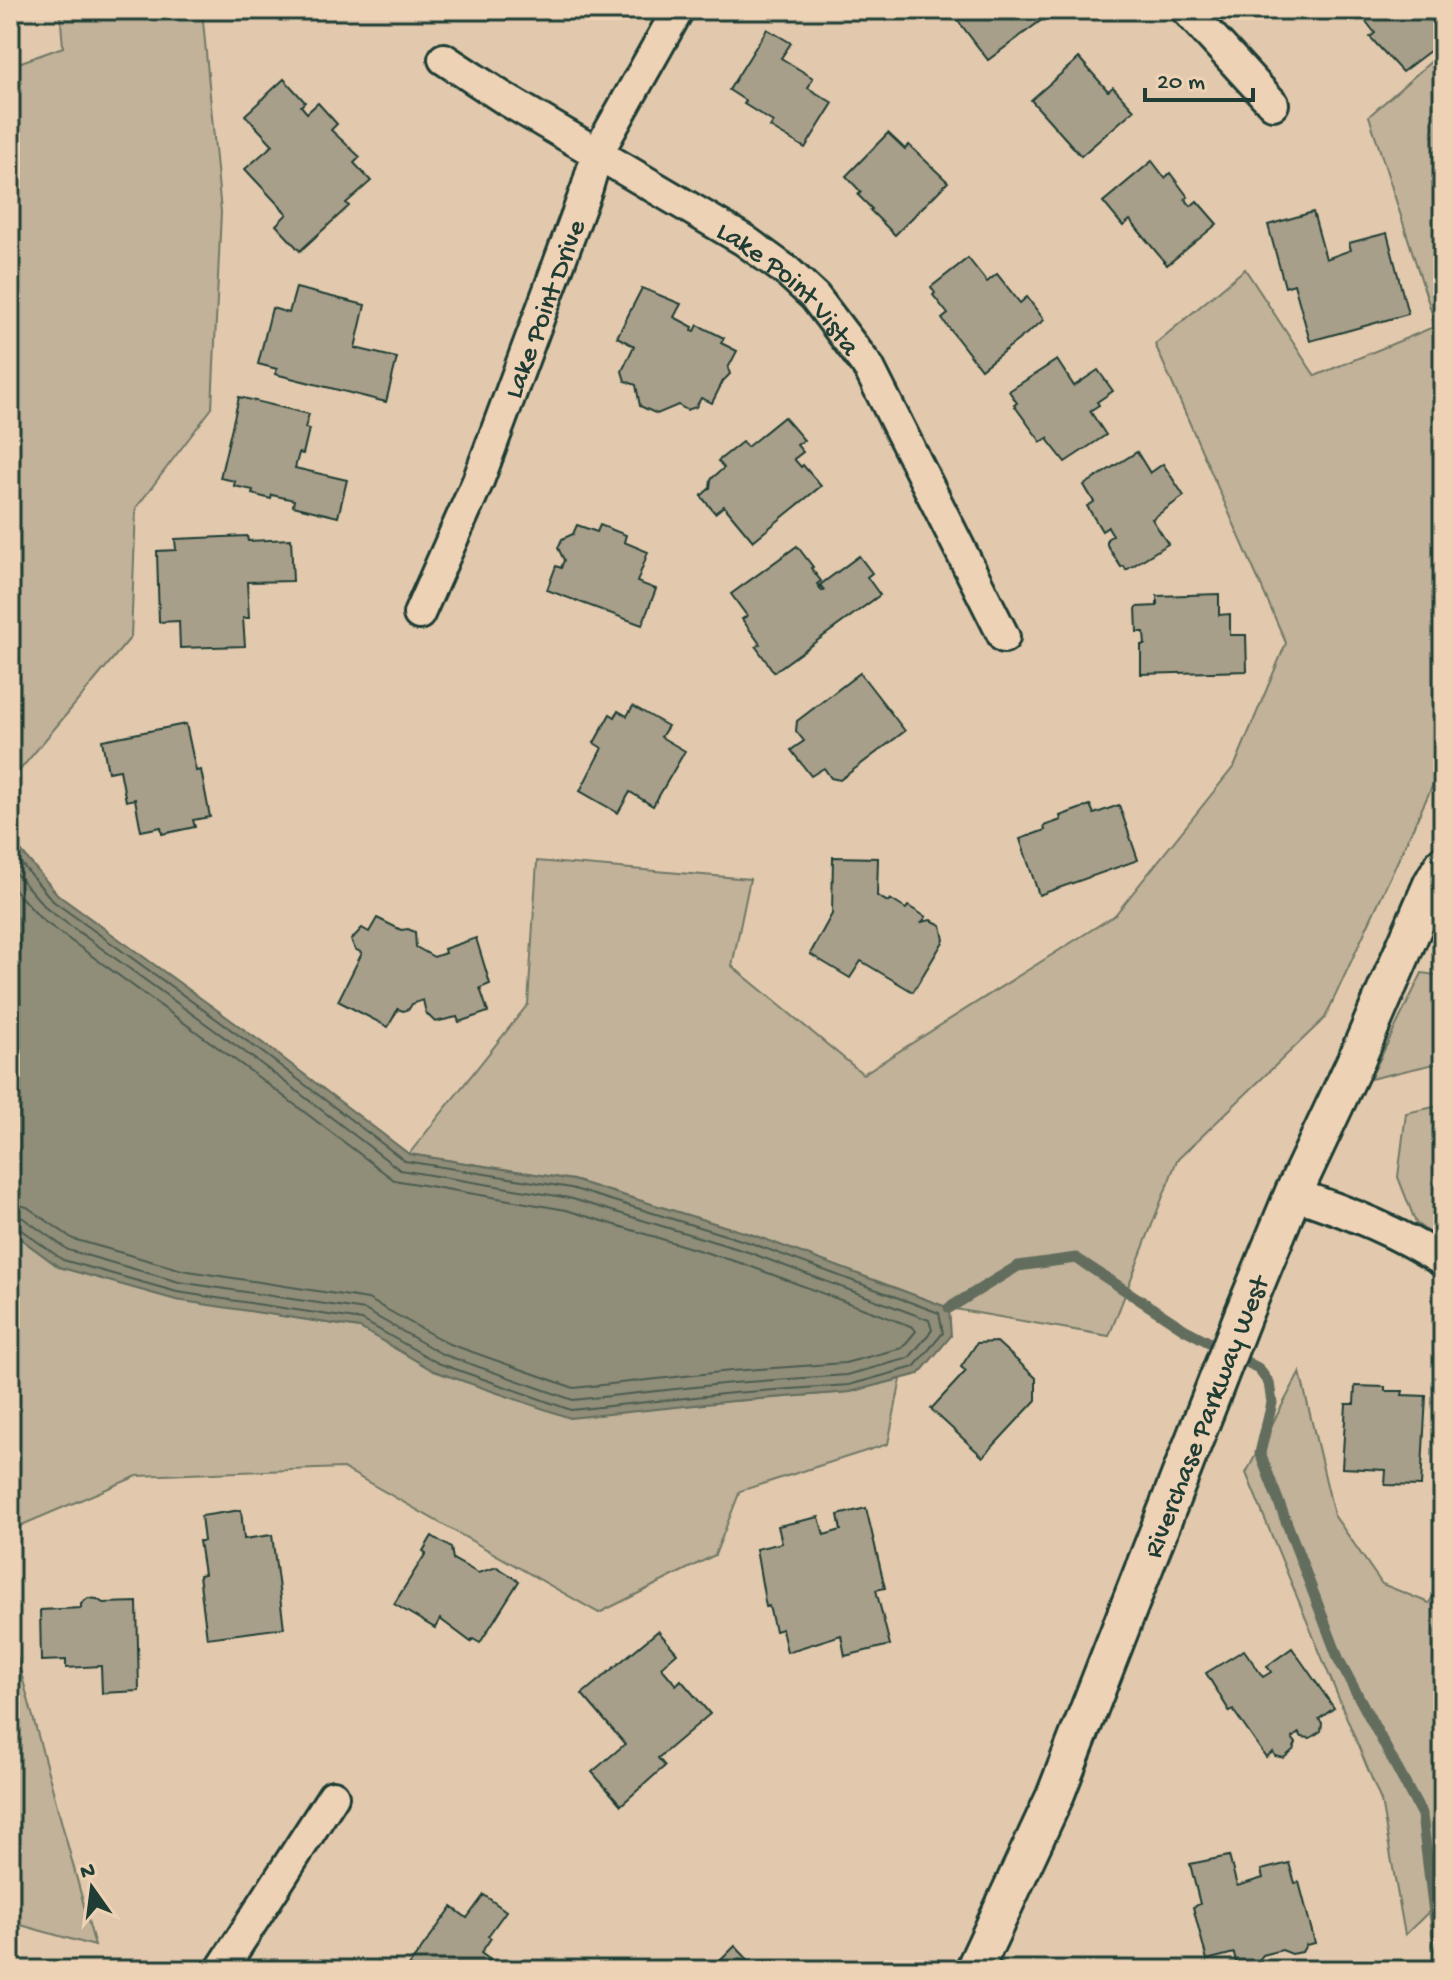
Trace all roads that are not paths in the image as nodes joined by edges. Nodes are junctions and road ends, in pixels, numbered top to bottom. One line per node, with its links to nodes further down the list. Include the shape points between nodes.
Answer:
1 (678, 10): 5 (street, Lake Point Drive)
2 (1187, 10): 4 (street)
3 (444, 59): 5 (street, Lake Point Vista)
4 (1273, 104)
5 (597, 154): 6 (street, Lake Point Drive, via 478,481); 7 (street, Lake Point Vista, via 744,240 815,297 869,368)
6 (419, 614)
7 (1004, 637)
8 (1443, 865): 9 (street, Riverchase Parkway West)
9 (1293, 1194): 10 (street); 13 (street, Riverchase Parkway West, via 1051,1808)
10 (1443, 1261)
11 (333, 1796): 12 (street)
12 (221, 1970)
13 (974, 1970)

